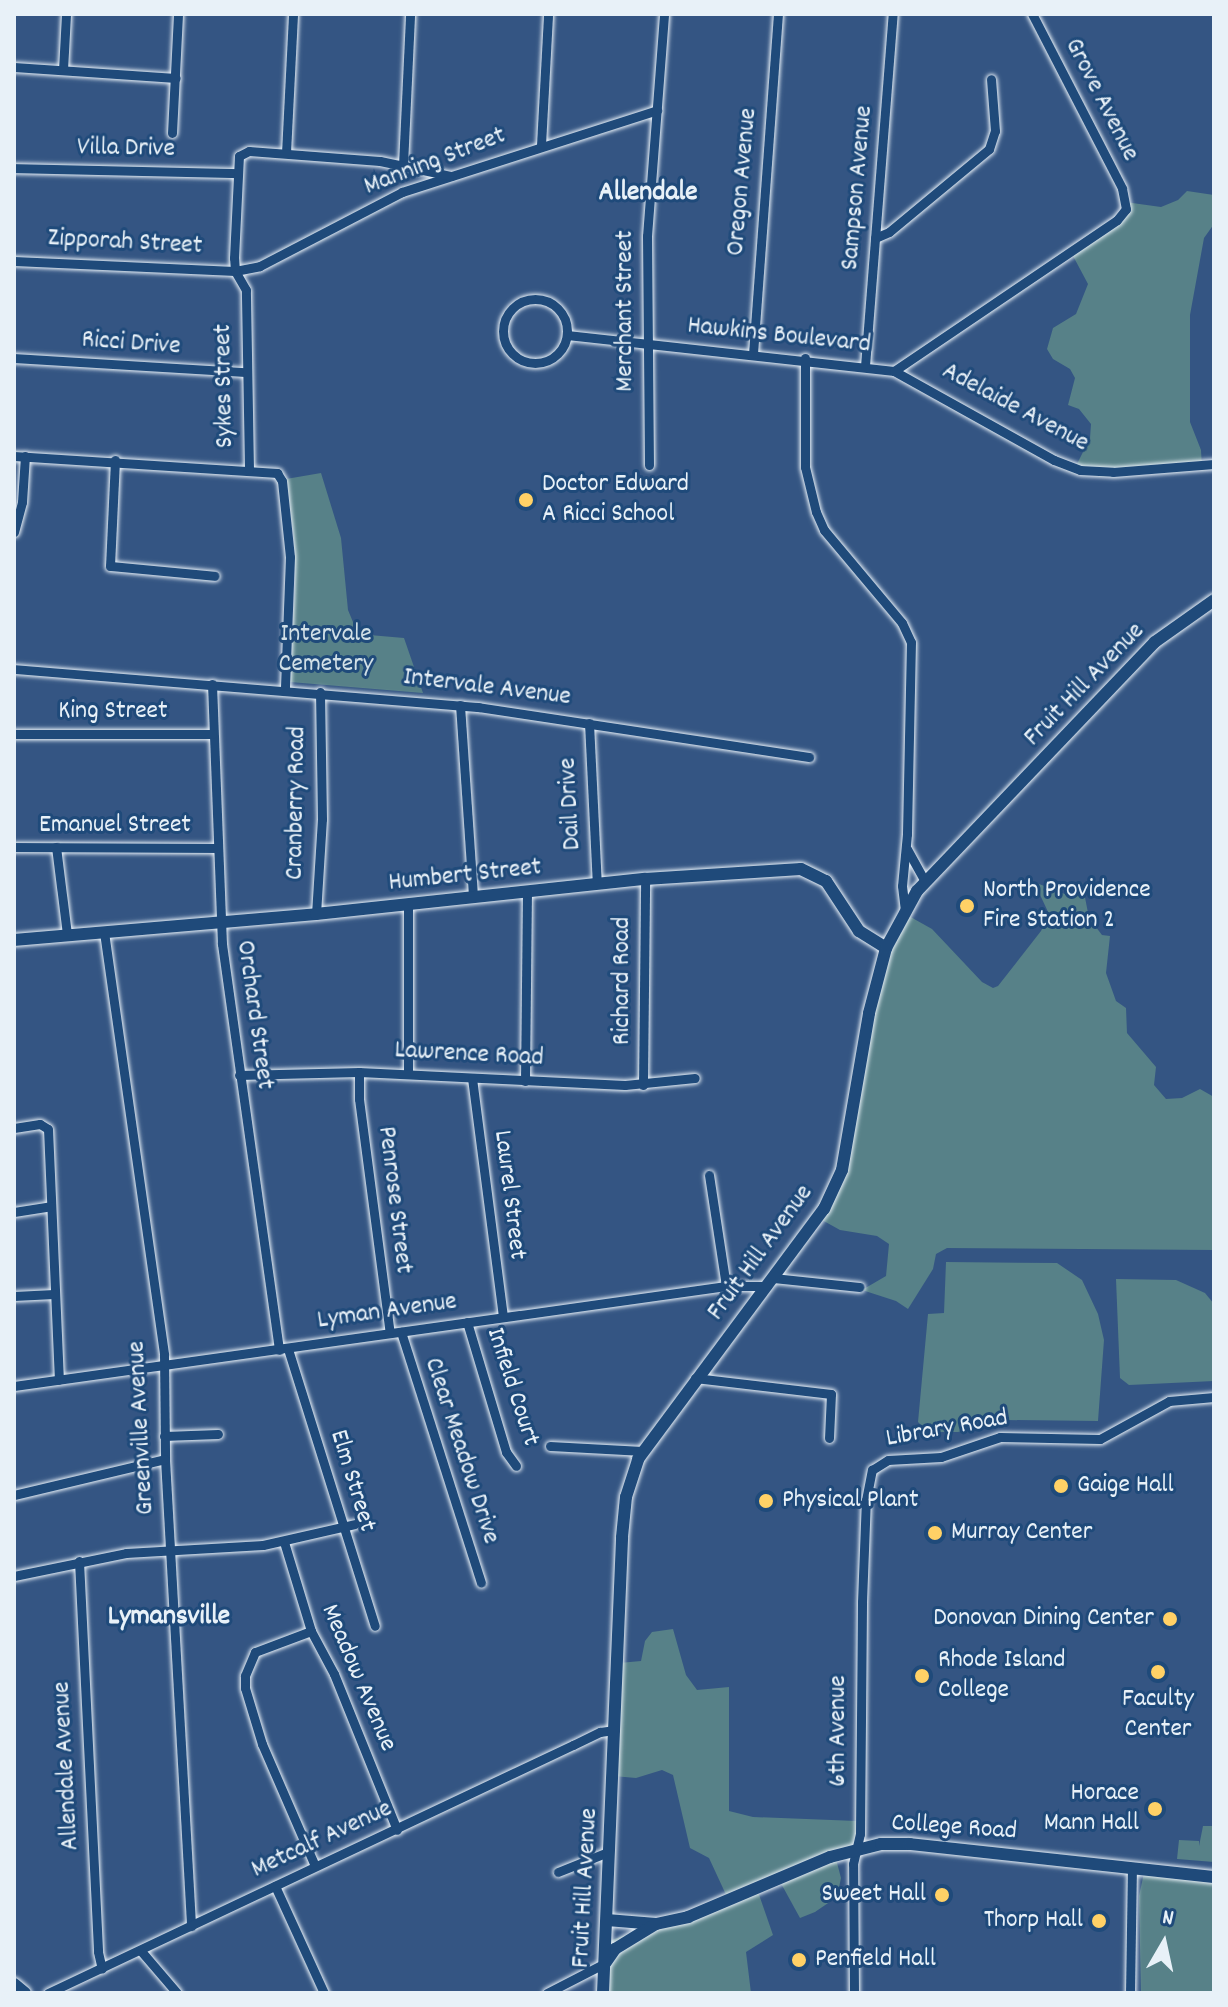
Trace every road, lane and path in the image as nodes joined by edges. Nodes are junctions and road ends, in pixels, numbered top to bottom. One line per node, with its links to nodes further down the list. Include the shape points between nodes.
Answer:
1 (66, 14): 11 (street)
2 (178, 14): 12 (street)
3 (293, 14): 17 (street)
4 (410, 14): 18 (street)
5 (548, 14): 16 (street)
6 (664, 14): 14 (street, Merchant Street)
7 (778, 14): 28 (street, Oregon Avenue)
8 (893, 14): 23 (street, Sampson Avenue)
9 (1032, 14): 22 (street, Grove Avenue, via 1122,188)
10 (14, 67): 11 (street)
11 (63, 70): 12 (street)
12 (176, 78): 15 (street)
13 (991, 79): 23 (street, via 994,140 980,159)
14 (657, 110): 16 (street, Manning Street); 27 (street, Merchant Street, via 647,236)
15 (172, 133)
16 (541, 145): 21 (street, Manning Street)
17 (286, 153): 18 (street); 20 (street, via 244,151)
18 (403, 165): 21 (street)
19 (14, 168): 20 (street, Villa Drive)
20 (237, 173): 25 (street, Sykes Street)
21 (451, 176): 25 (street, Manning Street, via 402,192 260,266)
22 (1126, 209): 32 (street, Hawkins Boulevard)
23 (875, 238): 31 (street, Sampson Avenue)
24 (14, 261): 25 (street, Zipporah Street)
25 (235, 271): 33 (street, Sykes Street, via 246,290)
26 (567, 335): 26 (street, via 556,356 532,363 510,352 503,328 514,307 538,299 560,311); 27 (street, Hawkins Boulevard)
27 (647, 344): 28 (street, Hawkins Boulevard); 37 (street, Merchant Street)
28 (753, 354): 30 (street, Hawkins Boulevard)
29 (14, 358): 33 (street, Ricci Drive)
30 (805, 358): 31 (street, Hawkins Boulevard); 51 (street, via 805,467 816,512 824,530 902,623 911,642)
31 (865, 366): 32 (street, Hawkins Boulevard)
32 (894, 371): 36 (street, Adelaide Avenue, via 1080,470)
33 (245, 372): 38 (street, Sykes Street)
34 (19, 456): 35 (street); 39 (street, via 22,502)
35 (115, 460): 38 (street); 40 (street, via 110,566)
36 (1214, 464)
37 (649, 465)
38 (249, 469): 44 (street, Sykes Street, via 274,471 282,481 290,557)
39 (14, 532)
40 (215, 576)
41 (1214, 600): 56 (street, Fruit Hill Avenue, via 1155,642)
42 (14, 669): 43 (street, Intervale Avenue)
43 (212, 684): 44 (street, Intervale Avenue); 49 (street, Orchard Street)
44 (285, 689): 45 (street, Intervale Avenue)
45 (320, 692): 46 (street, Intervale Avenue); 62 (street, Cranberry Road, via 322,819)
46 (460, 705): 47 (street, Intervale Avenue); 59 (street)
47 (589, 723): 50 (street, Intervale Avenue); 57 (street, Dail Drive)
48 (14, 734): 49 (street, King Street)
49 (212, 734): 54 (street, Orchard Street)
50 (809, 757)
51 (906, 846): 56 (street); 61 (street)
52 (14, 847): 53 (street, Emanuel Street)
53 (56, 847): 54 (street, Emanuel Street); 65 (street)
54 (216, 848): 63 (street, Orchard Street)
55 (645, 879): 57 (street, Humbert Street); 67 (street, Humbert Street, via 808,871 832,888 865,939); 74 (street, Richard Road)
56 (925, 881): 61 (street, Fruit Hill Avenue)
57 (597, 884): 58 (street, Humbert Street)
58 (527, 891): 59 (street, Humbert Street); 73 (street)
59 (473, 896): 60 (street, Humbert Street)
60 (408, 904): 62 (street, Humbert Street); 69 (street)
61 (905, 909): 67 (street, Fruit Hill Avenue)
62 (316, 914): 63 (street, Humbert Street)
63 (219, 923): 64 (street, Humbert Street); 70 (street, Orchard Street)
64 (104, 932): 65 (street, Humbert Street); 88 (street, Greenville Avenue)
65 (67, 934): 66 (street, Humbert Street)
66 (14, 940)
67 (886, 948): 79 (street, Fruit Hill Avenue, via 869,1013 842,1170 818,1221)
68 (359, 1072): 69 (street, Lawrence Road); 70 (street, Lawrence Road); 86 (street, Penrose Street)
69 (408, 1074): 71 (street, Lawrence Road)
70 (239, 1075): 87 (street, Orchard Street)
71 (472, 1078): 73 (street, Lawrence Road); 84 (street, Laurel Street)
72 (695, 1078): 74 (street, Lawrence Road)
73 (525, 1081): 74 (street, Lawrence Road)
74 (643, 1085)
75 (14, 1128): 77 (street, via 46,1125)
76 (709, 1175): 80 (street)
77 (51, 1206): 78 (street); 82 (street)
78 (14, 1212)
79 (770, 1282): 80 (street, Lyman Avenue); 81 (street, Lyman Avenue); 89 (street, Fruit Hill Avenue)
80 (726, 1286): 84 (street, Lyman Avenue)
81 (860, 1287)
82 (54, 1294): 83 (street); 90 (street)
83 (14, 1296)
84 (503, 1317): 85 (street, Lyman Avenue)
85 (467, 1322): 86 (street, Lyman Avenue); 99 (street, Infield Court, via 506,1452)
86 (395, 1332): 87 (street, Lyman Avenue); 108 (street, Clear Meadow Drive)
87 (283, 1349): 88 (street, Lyman Avenue); 103 (street, Elm Street)
88 (164, 1366): 90 (street, Lyman Avenue); 94 (street, Greenville Avenue)
89 (695, 1378): 95 (street, via 831,1394); 97 (street, Fruit Hill Avenue)
90 (59, 1380): 91 (street, Lyman Avenue)
91 (14, 1386)
92 (1214, 1397): 100 (street, Library Road, via 1169,1401 1100,1439 991,1438 941,1457 888,1460)
93 (218, 1434): 94 (street)
94 (164, 1436): 98 (street, Greenville Avenue)
95 (829, 1438)
96 (550, 1446): 97 (street)
97 (643, 1451): 111 (street, Fruit Hill Avenue, via 630,1480 624,1515)
98 (165, 1459): 101 (street); 105 (street, Greenville Avenue)
99 (516, 1466)
100 (872, 1470): 113 (street, 6th Avenue, via 866,1500)
101 (14, 1495)
102 (355, 1524): 103 (street)
103 (343, 1527): 104 (street); 109 (street, Elm Street)
104 (284, 1542): 105 (street); 110 (street, Meadow Avenue)
105 (170, 1550): 106 (street); 122 (street, Greenville Avenue)
106 (79, 1561): 107 (street); 125 (street, Allendale Avenue)
107 (14, 1576)
108 (481, 1583)
109 (375, 1626)
110 (311, 1631): 112 (street, Meadow Avenue, via 334,1674); 115 (street, via 255,1652 247,1663 245,1688 262,1744)
111 (615, 1730): 112 (street, Metcalf Avenue, via 600,1732); 114 (street, Fruit Hill Avenue)
112 (397, 1830): 115 (street, Metcalf Avenue)
113 (857, 1848): 116 (street, College Road, via 910,1844); 121 (street, College Road, via 707,1909); 133 (street, 6th Avenue)
114 (608, 1852): 117 (street); 120 (street, Fruit Hill Avenue)
115 (315, 1866): 119 (street, Metcalf Avenue)
116 (1132, 1869): 118 (street, College Road); 134 (street)
117 (558, 1872)
118 (1214, 1877)
119 (275, 1886): 122 (street, Metcalf Avenue); 130 (street)
120 (607, 1920): 121 (street, College Road); 124 (street, Fruit Hill Avenue)
121 (656, 1924): 124 (street, College Road, via 615,1949)
122 (191, 1926): 123 (street, Metcalf Avenue)
123 (141, 1951): 125 (street, Metcalf Avenue); 129 (street)
124 (605, 1963): 131 (street); 132 (street, Fruit Hill Avenue)
125 (102, 1969): 128 (street, Metcalf Avenue)
126 (14, 1984): 127 (street)
127 (25, 1993)
128 (48, 1993)
129 (177, 1993)
130 (324, 1993)
131 (547, 1993)
132 (603, 1993)
133 (854, 1993)
134 (1130, 1993)

